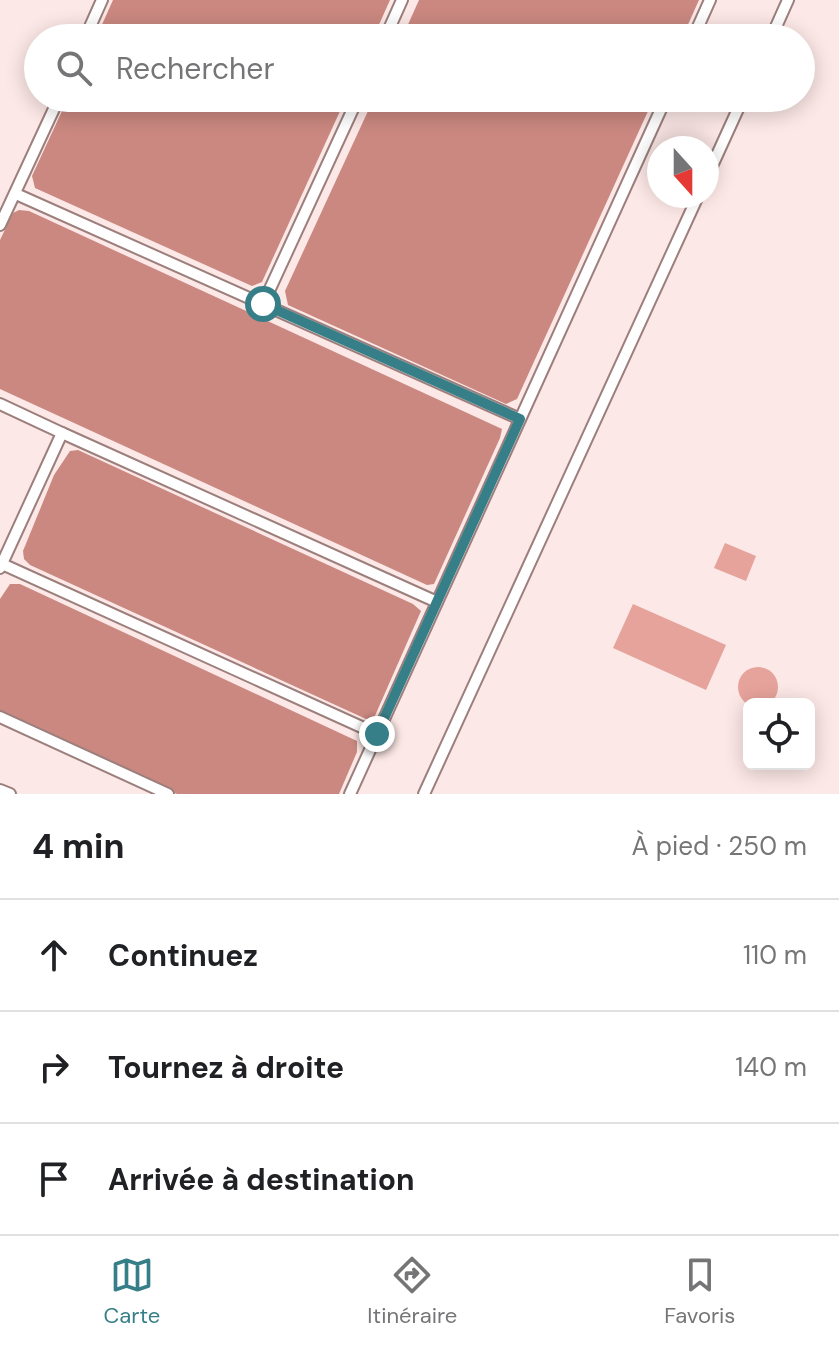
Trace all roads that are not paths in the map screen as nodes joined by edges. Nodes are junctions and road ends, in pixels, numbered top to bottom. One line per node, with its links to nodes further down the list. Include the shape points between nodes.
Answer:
1 (102, 0): 5 (lane)
2 (402, 0): 6 (lane)
3 (710, 0): 7 (lane)
4 (788, 0): 8 (lane)
5 (91, 24)
6 (391, 24)
7 (699, 24)
8 (777, 24)
9 (53, 112): 14 (lane)
10 (352, 112): 17 (lane)
11 (660, 112): 19 (lane)
12 (737, 112): 13 (lane)
13 (719, 151)
14 (16, 194): 16 (lane); 17 (lane)
15 (693, 208): 29 (lane)
16 (0, 225)
17 (263, 304): 19 (lane)
18 (0, 404): 20 (lane)
19 (520, 419): 22 (lane)
20 (62, 433): 21 (lane); 22 (lane)
21 (1, 566): 24 (lane)
22 (437, 602): 24 (lane)
23 (0, 717): 27 (lane)
24 (377, 734): 28 (lane)
25 (0, 790): 26 (lane)
26 (10, 794)
27 (168, 794)
28 (350, 794)
29 (424, 794)

